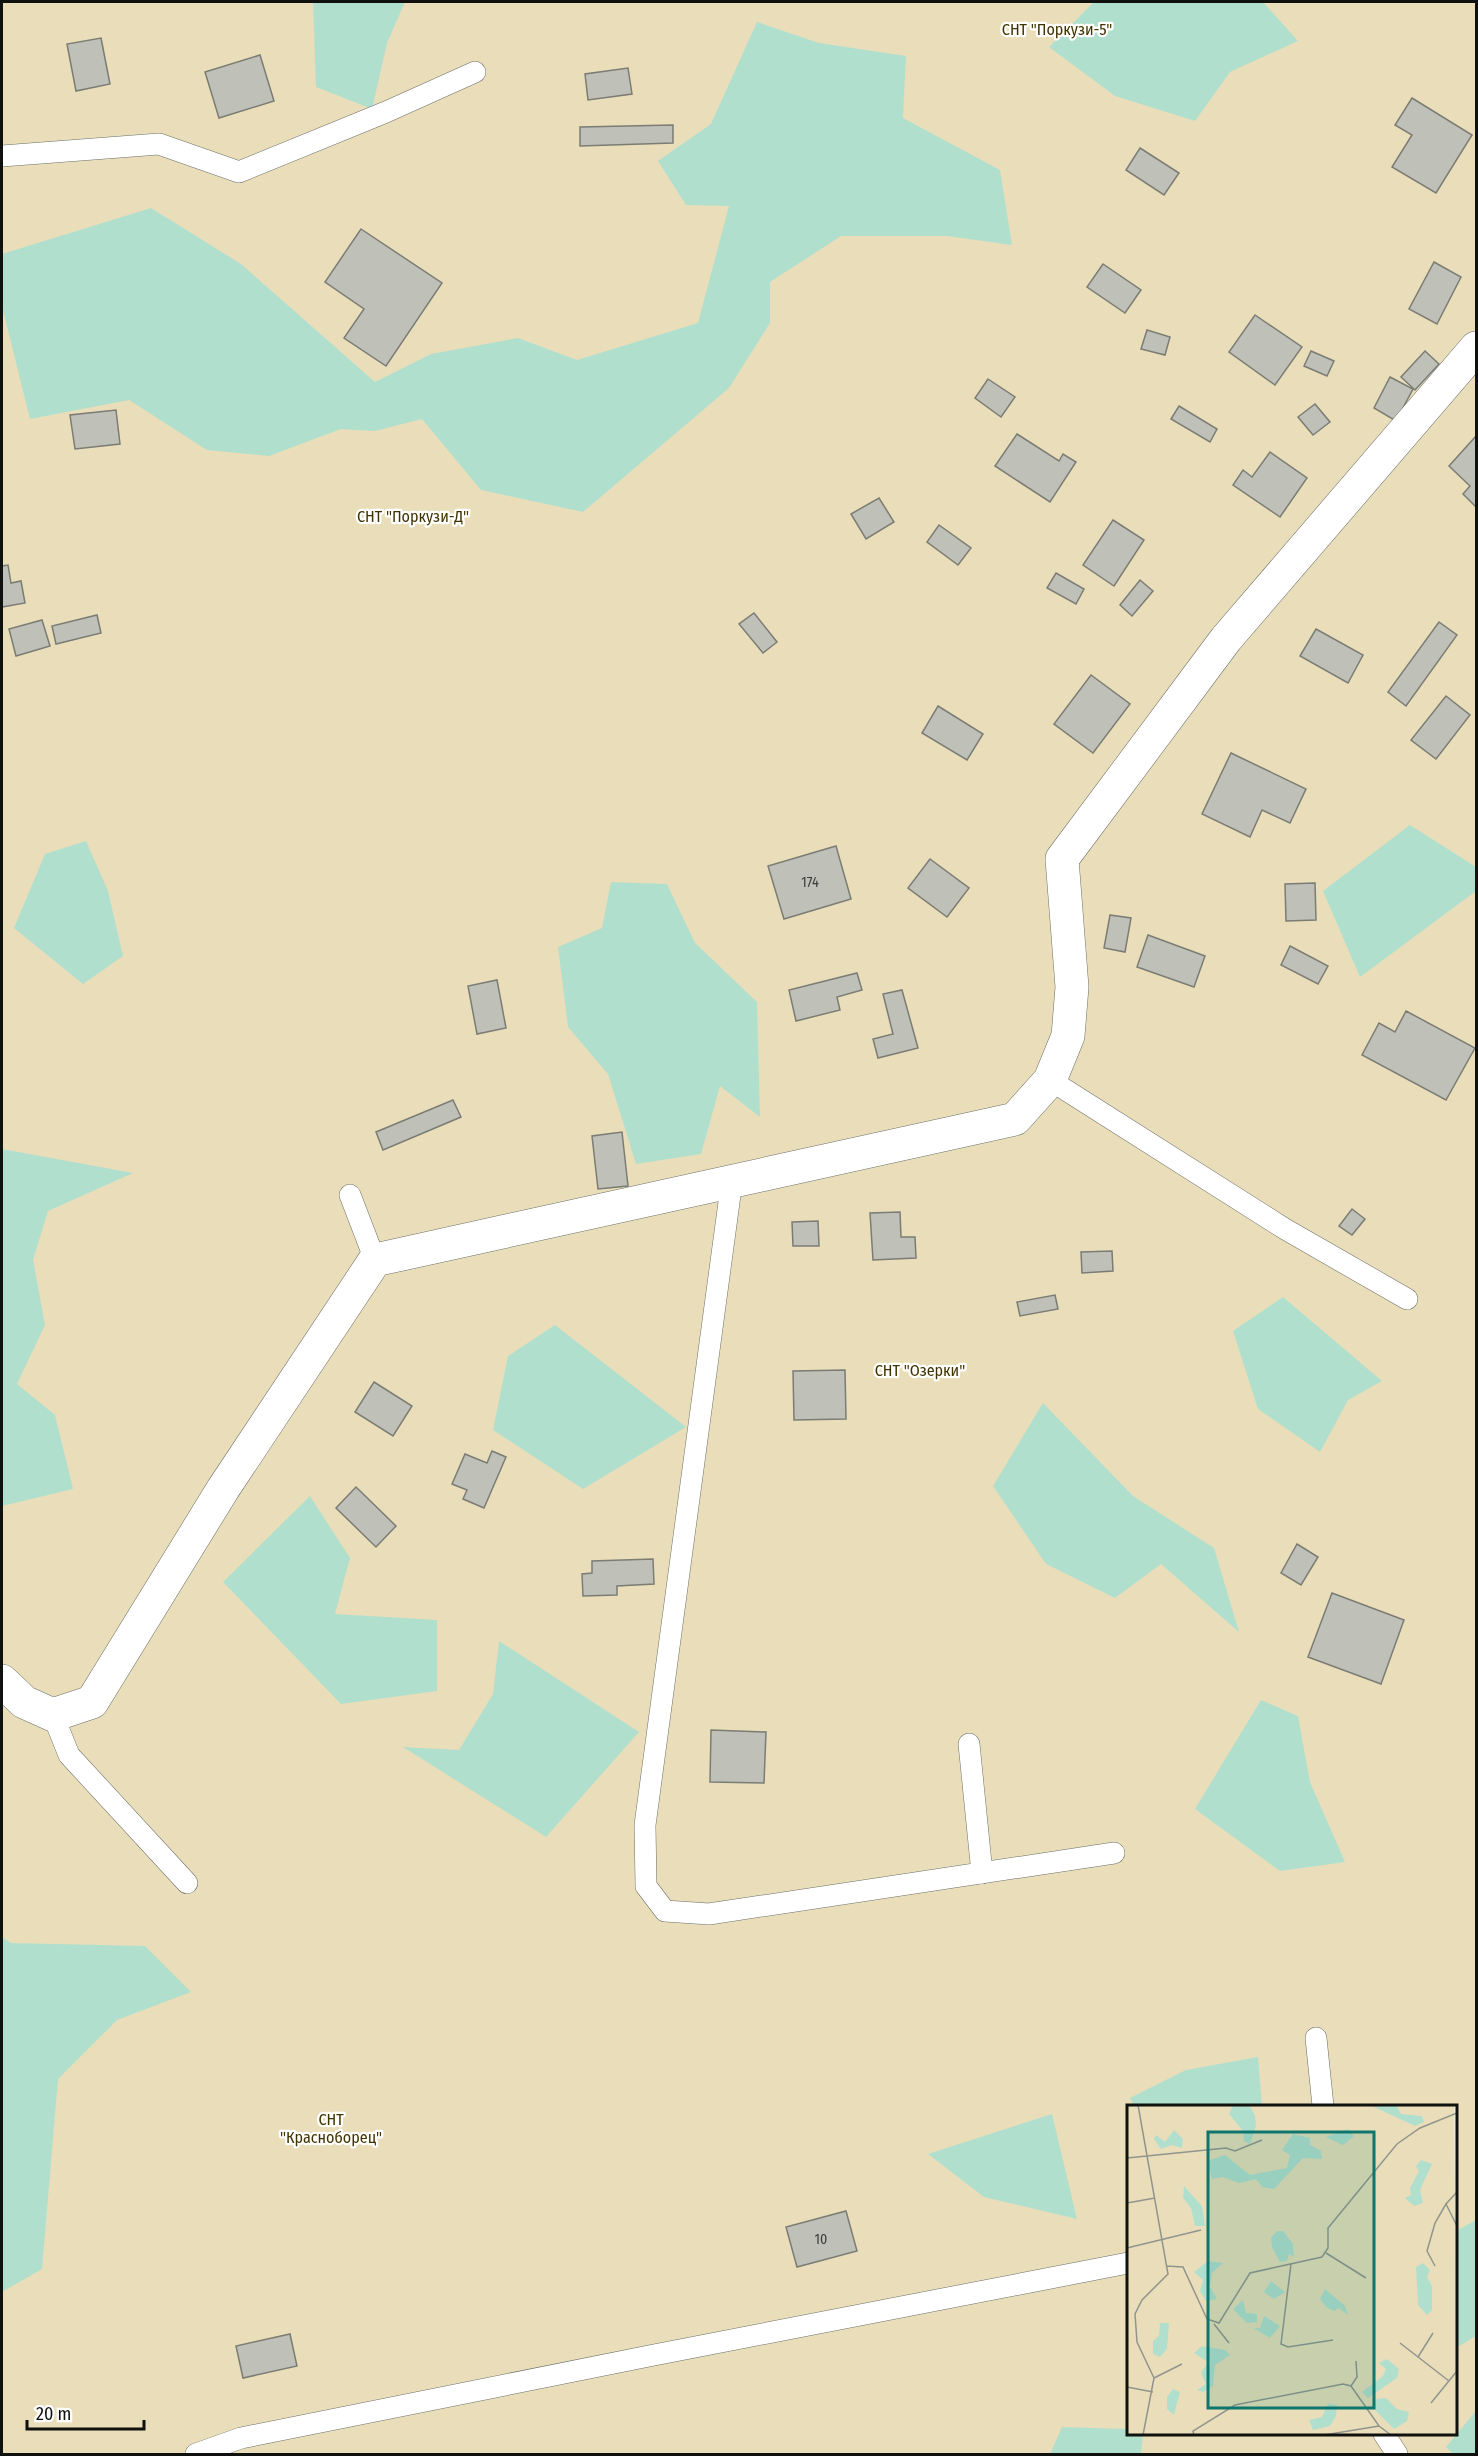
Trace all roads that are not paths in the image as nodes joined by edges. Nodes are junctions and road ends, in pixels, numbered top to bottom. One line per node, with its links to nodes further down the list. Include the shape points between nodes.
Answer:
1 (475, 72): 2 (lane, via 240,172 159,144)
2 (2, 156)
3 (1476, 348): 4 (street, via 1226,639 1062,860 1072,987 1068,1036)
4 (1050, 1080): 5 (street, via 1015,1119); 8 (lane, via 1285,1229)
5 (732, 1180): 7 (street); 13 (lane, via 645,1825 646,1886 665,1911 709,1914)
6 (350, 1195): 7 (lane)
7 (375, 1260): 10 (street, via 223,1490 92,1702)
8 (1407, 1299)
9 (2, 1681): 10 (street, via 24,1702)
10 (53, 1715): 14 (lane, via 69,1755)
11 (969, 1744): 13 (lane)
12 (1114, 1853): 13 (lane)
13 (982, 1873)
14 (186, 1883)
15 (1316, 2038): 16 (lane)
16 (1323, 2105)
17 (1127, 2264): 19 (lane, via 252,2435)
18 (1385, 2435): 20 (lane)
19 (196, 2454)
20 (1397, 2454)

